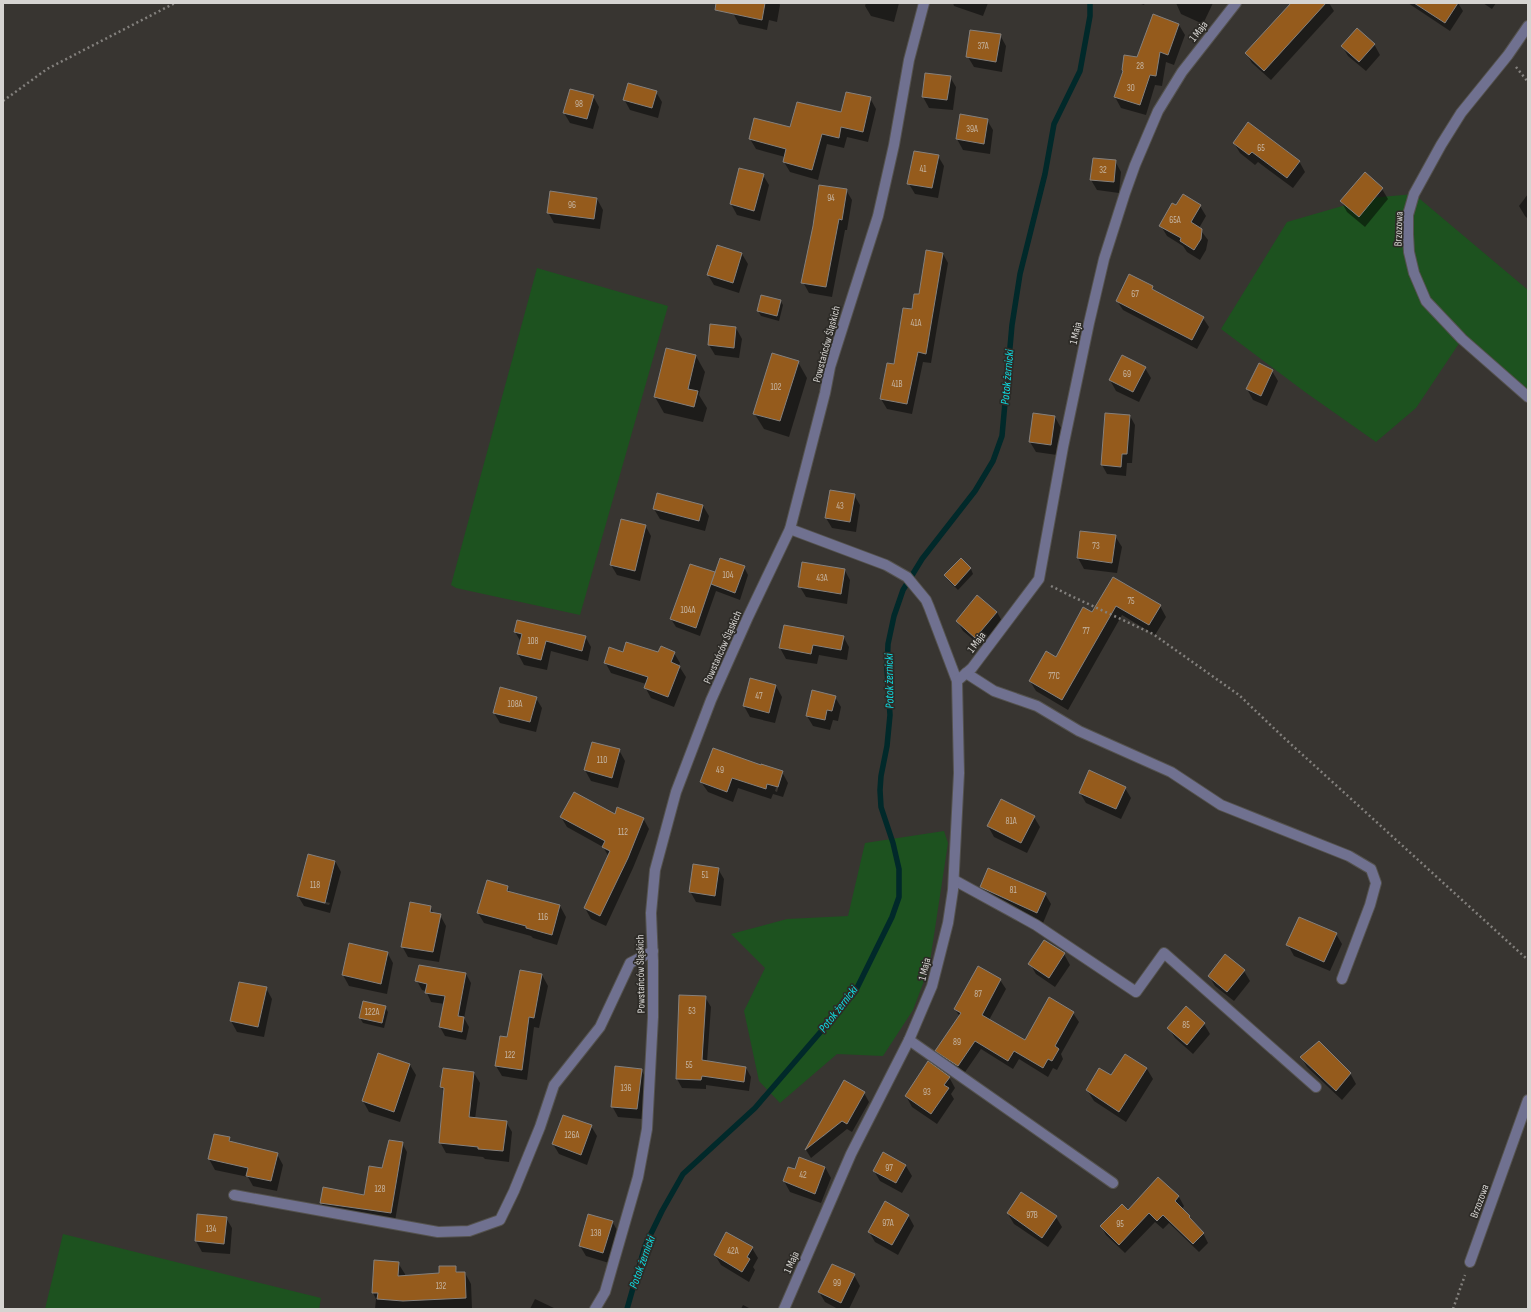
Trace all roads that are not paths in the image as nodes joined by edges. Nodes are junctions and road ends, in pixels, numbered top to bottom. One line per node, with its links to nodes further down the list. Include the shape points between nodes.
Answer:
1 (924, 3): 5 (street, Powstańców Śląskich, via 909,60 894,146 878,216 830,368)
2 (1236, 3): 6 (street, 1 Maja, via 1182,72 1158,111 1135,165 1104,259 1089,323 1039,579)
3 (1528, 26): 4 (street, Brzozowa, via 1461,113 1414,194 1408,215 1409,252 1414,273 1426,300 1462,339)
4 (1528, 397)
5 (790, 528): 7 (street, via 870,557 907,577 926,600); 9 (street, Powstańców Śląskich, via 711,700 676,792 655,870 651,914)
6 (966, 673): 7 (street, 1 Maja); 10 (street, via 994,690 1037,706 1079,730 1171,772 1221,805 1349,856 1371,869 1376,883)
7 (958, 681): 8 (street, 1 Maja, via 959,773)
8 (954, 880): 11 (street, 1 Maja, via 948,923 932,986); 12 (street, via 1036,925 1136,992 1164,953)
9 (653, 951): 15 (street, via 630,963 600,1027 554,1085 540,1128 500,1220 469,1231 438,1232); 17 (street, Powstańców Śląskich, via 653,1017 647,1129 638,1177 605,1292)
10 (1342, 979)
11 (909, 1040): 14 (street); 18 (street, 1 Maja, via 851,1154)
12 (1316, 1088)
13 (1528, 1100): 16 (street, Brzozowa)
14 (1113, 1183)
15 (234, 1195)
16 (1470, 1262)
17 (595, 1309)
18 (784, 1309)

